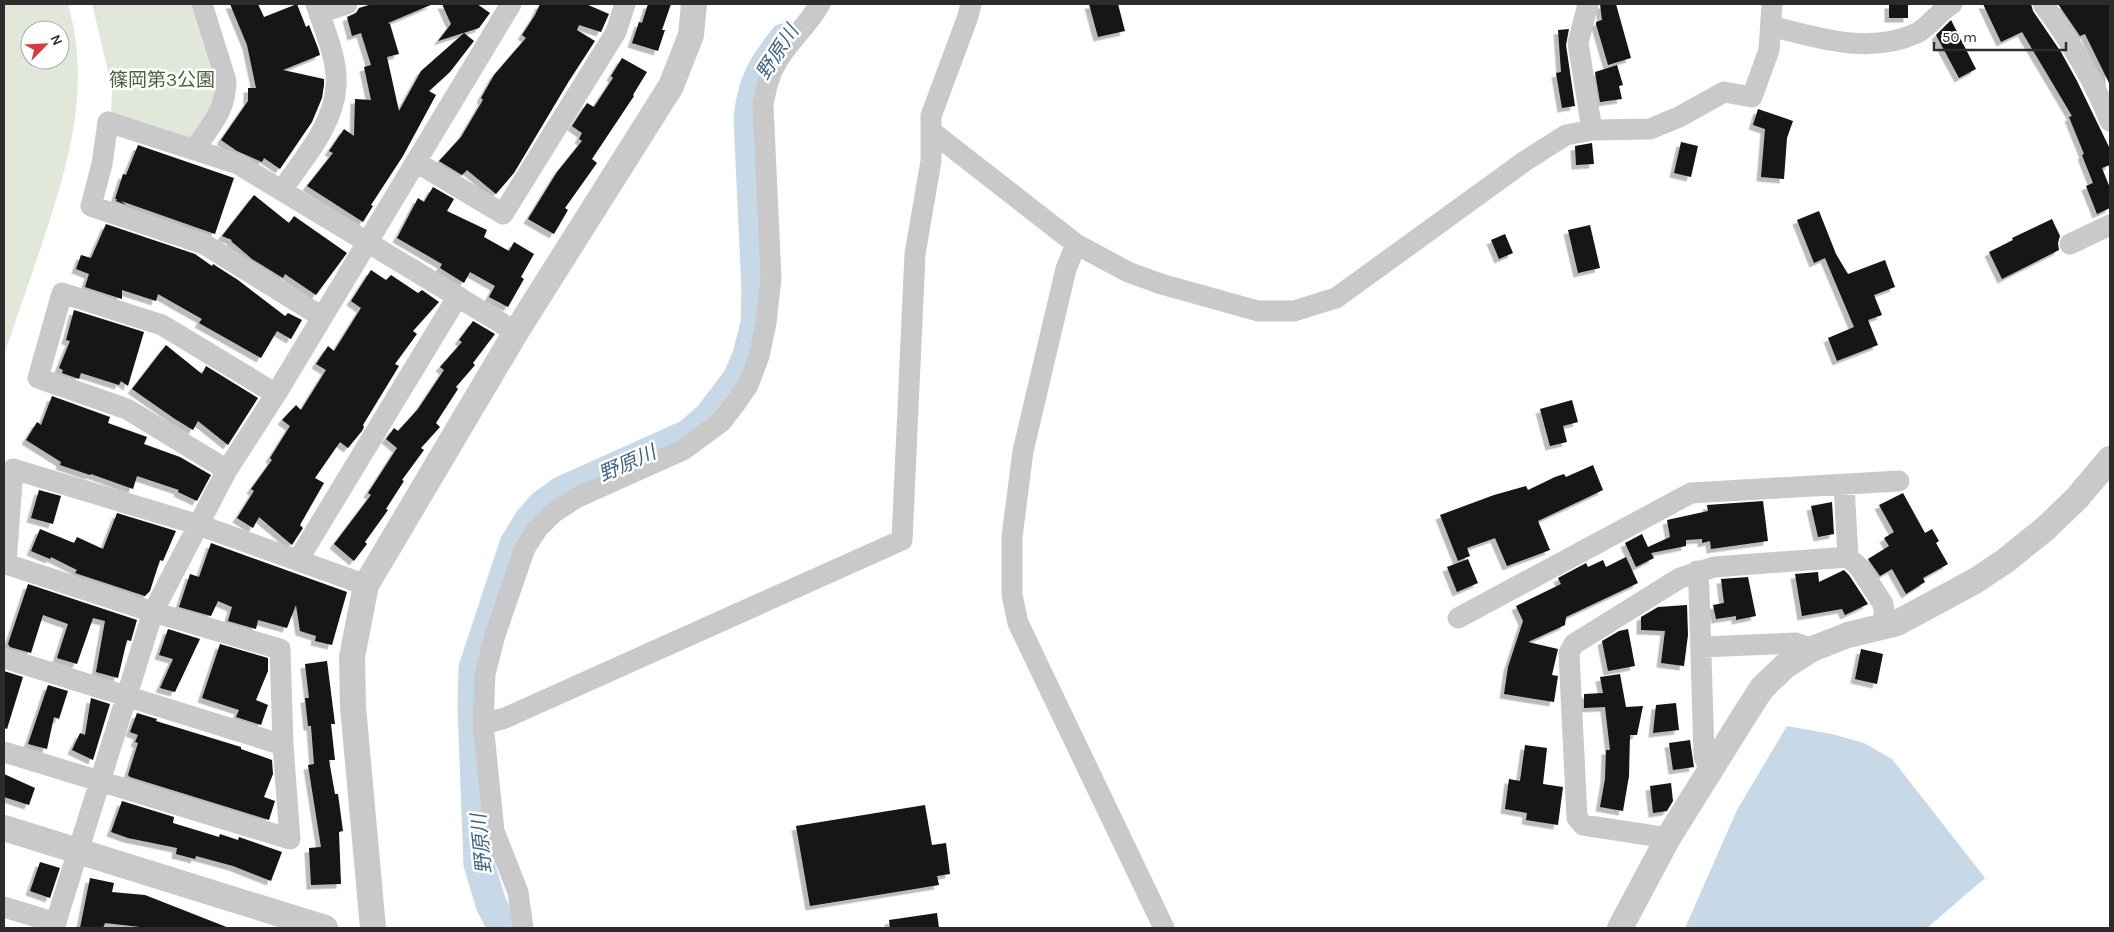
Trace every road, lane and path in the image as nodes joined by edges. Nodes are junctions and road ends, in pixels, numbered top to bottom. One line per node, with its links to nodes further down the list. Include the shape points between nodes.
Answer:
1 (202, 4): 17 (street, via 226,81 226,92 222,110)
2 (347, 4): 12 (street)
3 (511, 4): 18 (street)
4 (625, 4): 18 (street, via 616,32 503,214)
5 (694, 4): 26 (street, via 690,35 671,86)
6 (820, 4): 44 (street, via 778,60 766,85 763,104 770,278 766,323 748,385 721,422 683,450 576,498 538,528 525,548 495,635 485,674)
7 (971, 4): 16 (street, via 930,116)
8 (1588, 4): 15 (street, via 1578,43)
9 (1772, 4): 13 (street)
10 (1952, 4): 13 (street, via 1919,32 1868,45 1834,41)
11 (2043, 4): 14 (street, via 2096,88)
12 (317, 8): 19 (street, via 333,59 337,84 333,108)
13 (1771, 26): 15 (street, via 1769,50 1752,97 1724,92 1650,129)
14 (2110, 121)
15 (1592, 130): 22 (street, via 1566,135 1336,298 1294,311 1258,310 1161,284 1128,272)
16 (931, 131): 22 (street); 44 (street, via 931,161 915,254 902,540 505,718)
17 (194, 150): 19 (street, via 238,164); 25 (street, via 108,122 91,206 204,244)
18 (416, 162): 21 (street)
19 (282, 190): 21 (street)
20 (2110, 225): 23 (street)
21 (367, 243): 24 (street); 25 (street)
22 (1076, 244): 57 (street, via 1066,269 1024,450 1012,537 1012,595 1018,623)
23 (2070, 244)
24 (458, 296): 26 (street); 34 (street)
25 (322, 317): 27 (street)
26 (516, 332): 36 (street)
27 (276, 394): 29 (street); 29 (street, via 162,325 62,293 38,378 127,410)
28 (2110, 459): 39 (street, via 2071,504 2005,561 1897,623)
29 (227, 470): 32 (street)
30 (1899, 481): 31 (street)
31 (1844, 485): 33 (street); 38 (street, via 1690,493)
32 (199, 525): 34 (street); 37 (street); 37 (street, via 13,469 6,564)
33 (1848, 557): 35 (street); 39 (street, via 1859,567 1883,604)
34 (298, 560): 36 (street)
35 (1697, 571): 40 (street); 50 (street, via 1680,578 1574,644 1568,654 1577,818 1582,825)
36 (366, 585): 55 (street, via 352,657 353,707)
37 (152, 612): 43 (street); 45 (street, via 280,649)
38 (1458, 618)
39 (1886, 625): 41 (street)
40 (1701, 647): 41 (street, via 1796,644); 47 (street, via 1704,756)
41 (1812, 649): 47 (street, via 1785,666 1762,688)
42 (4, 658): 43 (street)
43 (127, 696): 45 (street); 48 (street)
44 (483, 724): 56 (street, via 494,831 518,892)
45 (283, 745): 48 (street, via 290,839)
46 (4, 752): 48 (street)
47 (1710, 771): 50 (street)
48 (100, 782): 51 (street)
49 (4, 828): 51 (street)
50 (1668, 838): 58 (street)
51 (78, 852): 53 (street); 54 (street)
52 (4, 907): 53 (street)
53 (55, 926)
54 (325, 928)
55 (373, 928)
56 (523, 928)
57 (1164, 928)
58 (1620, 928)

